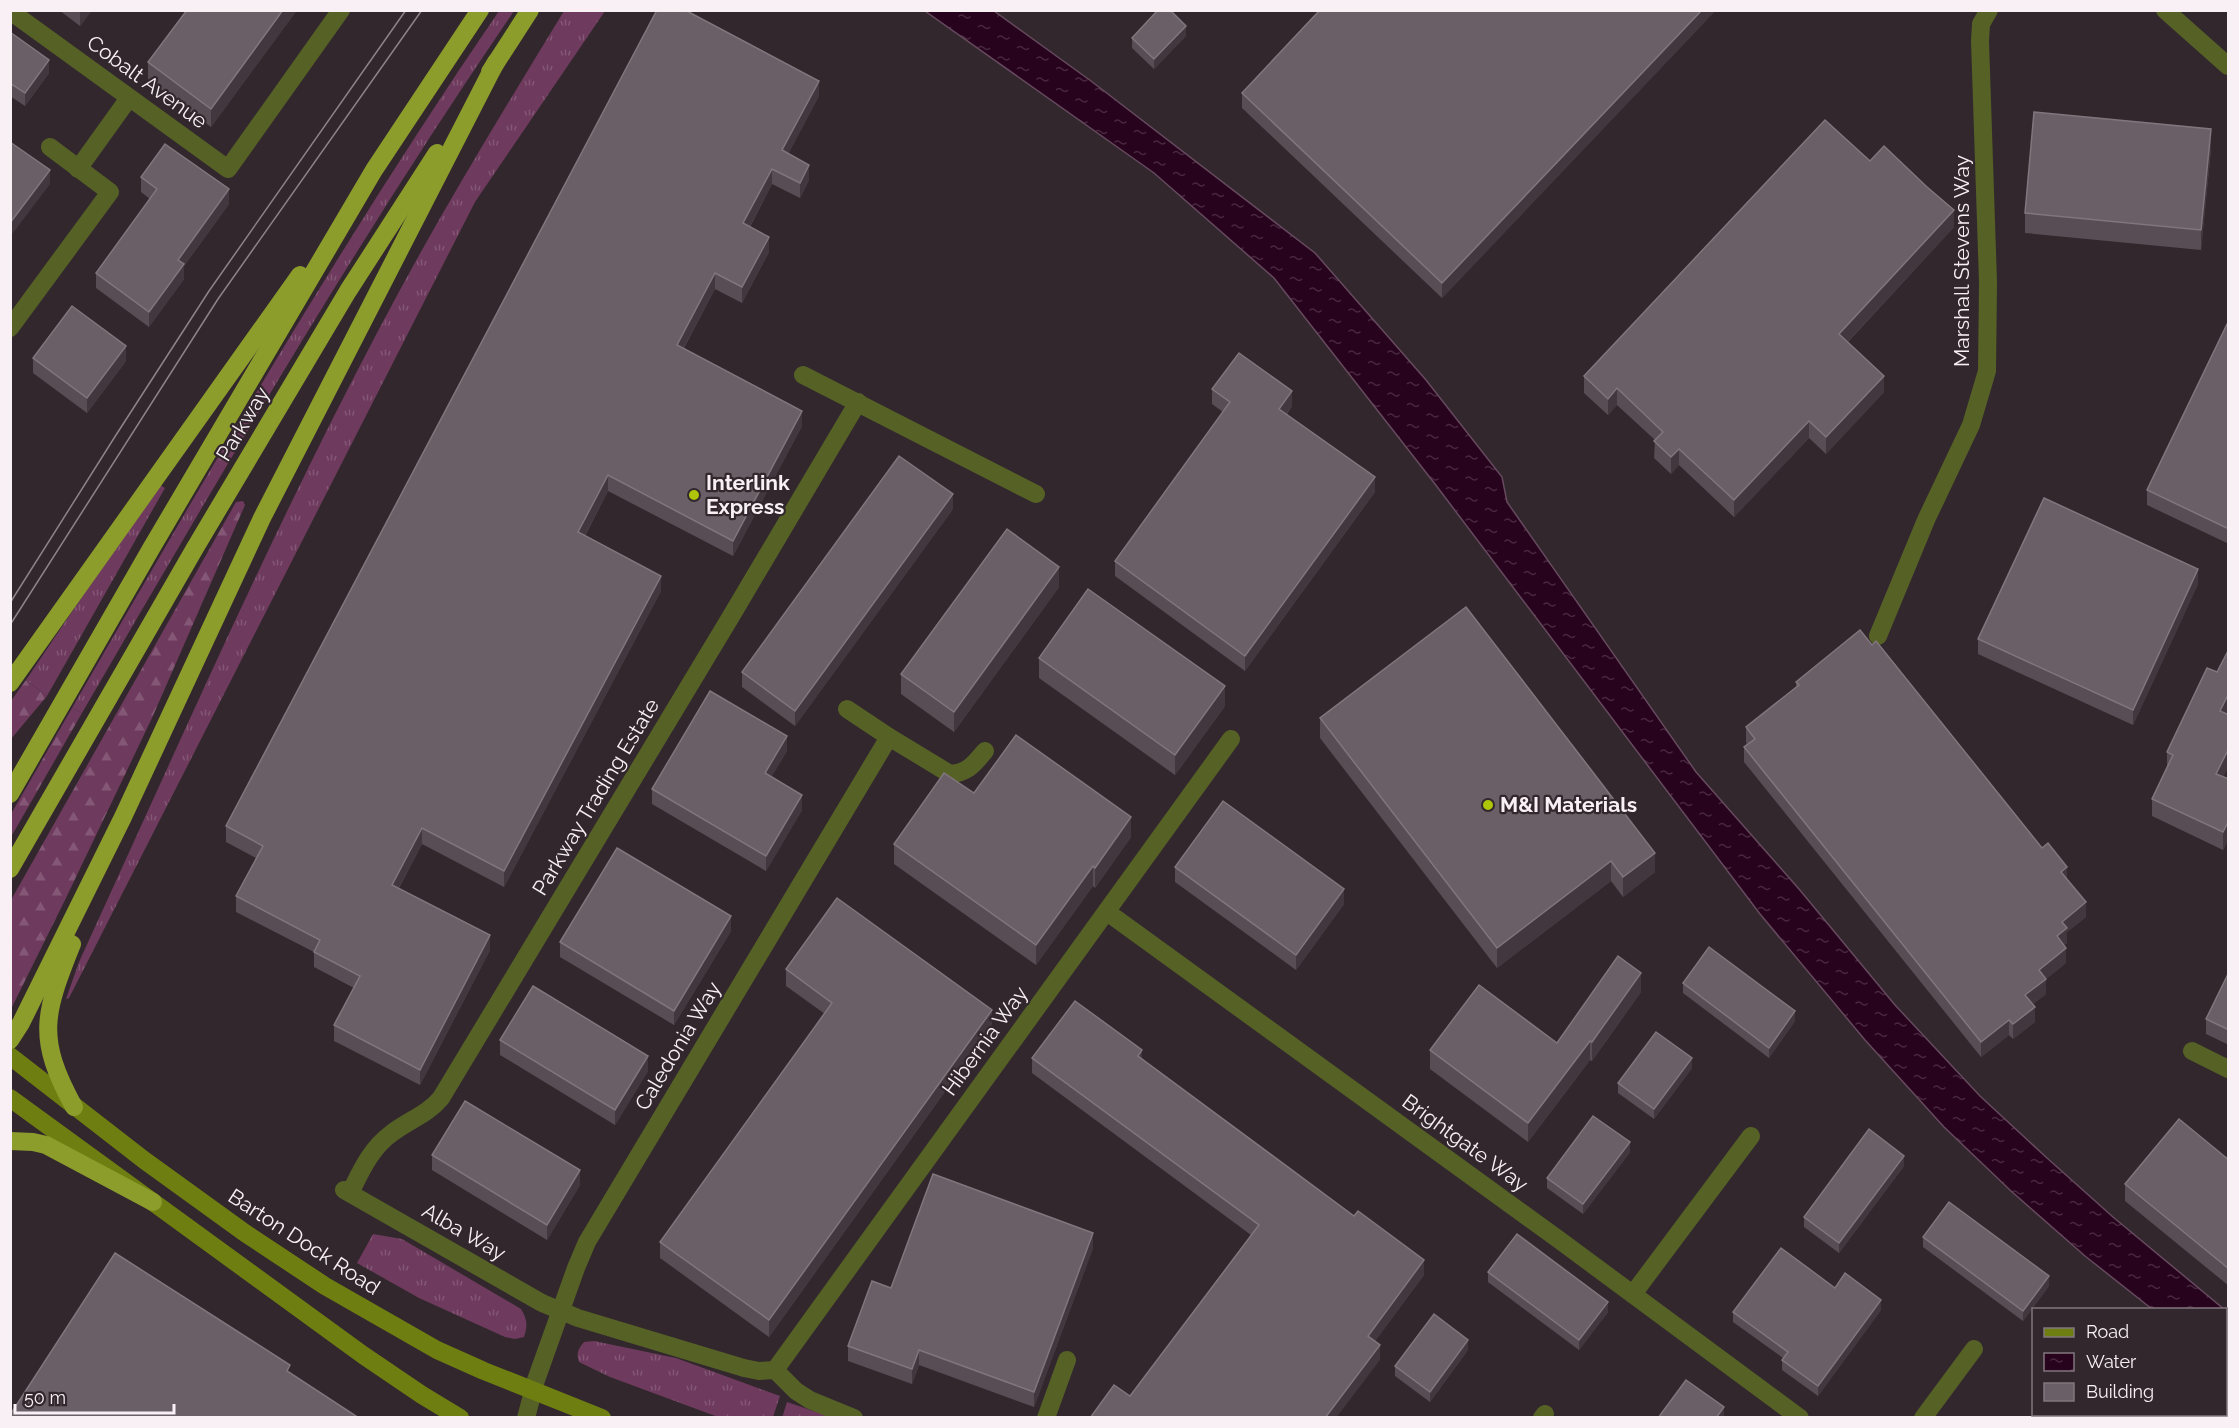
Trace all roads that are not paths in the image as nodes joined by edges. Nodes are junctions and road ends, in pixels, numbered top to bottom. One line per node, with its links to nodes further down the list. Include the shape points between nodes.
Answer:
1 (341, 10): 9 (street, Cobalt Avenue, via 228,169)
2 (480, 10): 12 (highway, Parkway)
3 (530, 10): 7 (highway, Parkway)
4 (1989, 10): 17 (street, Marshall Stevens Way, via 1981,24 1980,41 1988,282 1986,371 1971,425)
5 (2165, 10): 8 (street)
6 (10, 11): 9 (street, Cobalt Avenue)
7 (496, 62): 24 (highway, via 262,518); 25 (highway, Parkway, via 342,301)
8 (2229, 66)
9 (129, 98): 11 (street)
10 (50, 147): 11 (street)
11 (78, 169): 13 (street, via 110,192)
12 (374, 170): 18 (highway); 23 (highway, Parkway)
13 (10, 328)
14 (803, 375): 15 (street)
15 (858, 402): 16 (street); 35 (street, Parkway Trading Estate, via 441,1098 426,1113 378,1144)
16 (1036, 494)
17 (1878, 636)
18 (10, 683)
19 (847, 710): 20 (street)
20 (889, 737): 22 (street, via 950,774 968,770); 38 (street, Caledonia Way, via 595,1228)
21 (1232, 739): 26 (street, Hibernia Way)
22 (985, 751)
23 (10, 794)
24 (123, 817): 27 (highway); 32 (highway, via 51,1000 48,1027 52,1058)
25 (10, 869)
26 (1107, 912): 37 (street, Brightgate Way); 41 (street, Hibernia Way)
27 (10, 1040)
28 (2192, 1051): 30 (street)
29 (10, 1056): 32 (main road, Barton Dock Road)
30 (2229, 1069)
31 (10, 1098): 36 (main road)
32 (74, 1107): 42 (main road, Barton Dock Road, via 245,1233 325,1286 437,1350)
33 (1751, 1136): 37 (street)
34 (10, 1142): 36 (highway, via 46,1145)
35 (347, 1192): 38 (street, Alba Way)
36 (153, 1202): 44 (main road, via 363,1355)
37 (1633, 1294): 43 (street, Brightgate Way)
38 (561, 1311): 41 (street, via 744,1368); 42 (street, Caledonia Way)
39 (1974, 1349): 50 (street)
40 (1067, 1360): 48 (street)
41 (775, 1370): 47 (street, via 810,1400)
42 (533, 1391): 45 (street, Caledonia Way); 46 (main road, Barton Dock Road)
43 (1775, 1410): 49 (street, Brightgate Way)
44 (460, 1418)
45 (525, 1418)
46 (602, 1418)
47 (854, 1418)
48 (1046, 1418)
49 (1800, 1418)
50 (1923, 1418)

